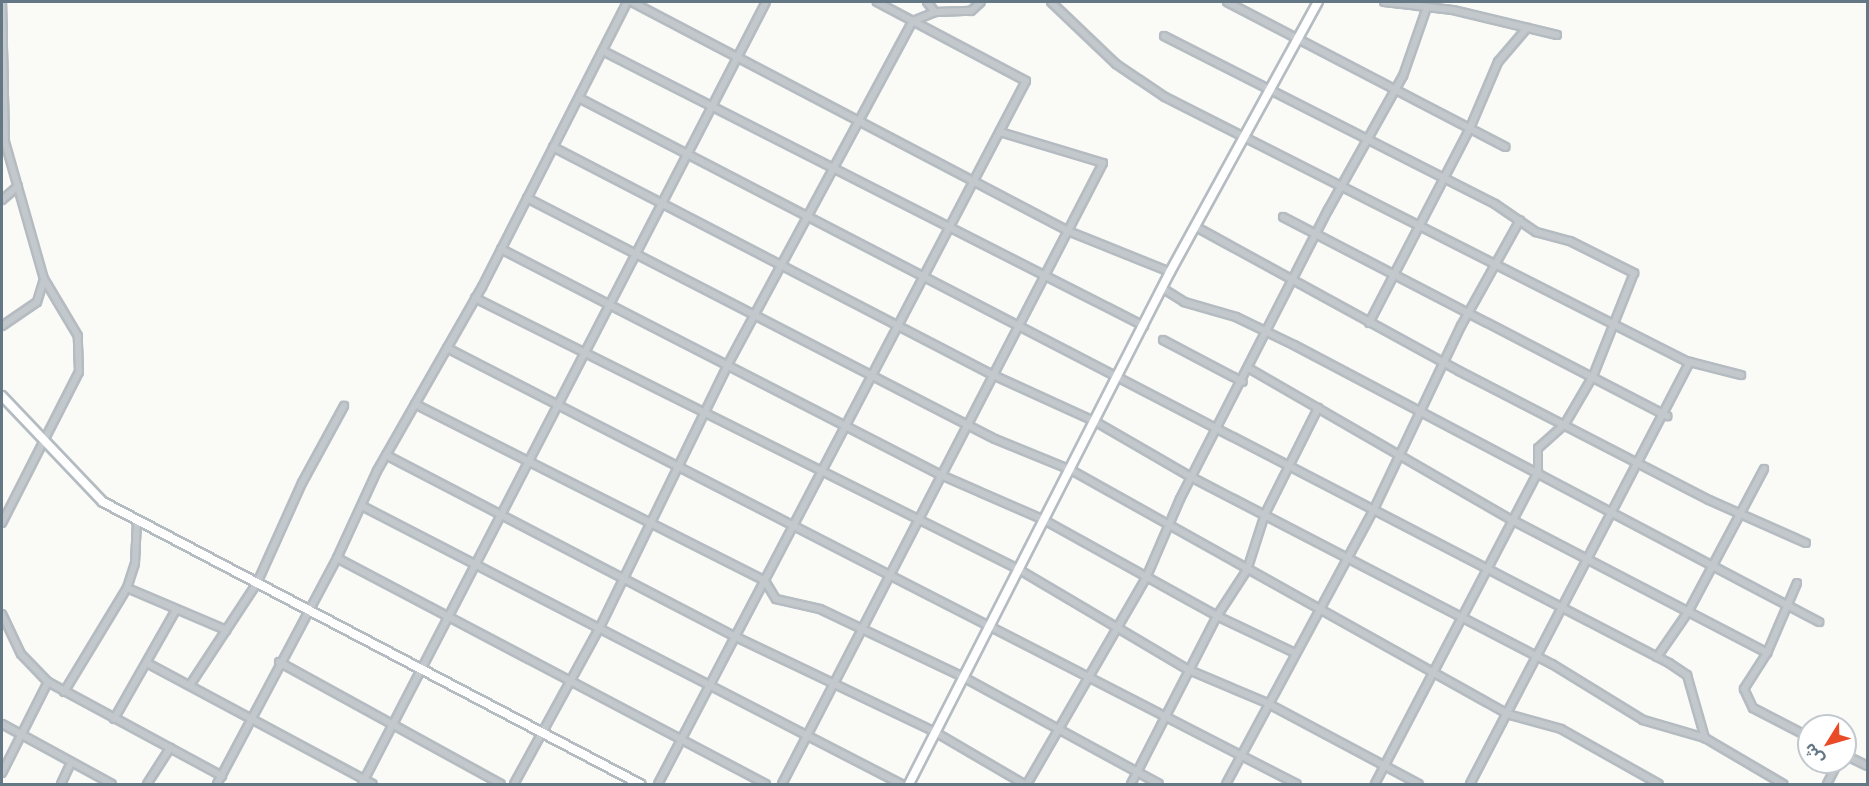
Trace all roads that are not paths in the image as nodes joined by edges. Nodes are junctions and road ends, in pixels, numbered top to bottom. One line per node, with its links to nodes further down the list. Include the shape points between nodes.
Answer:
1 (2, 2): 29 (street)
2 (630, 2): 18 (street); 19 (street)
3 (766, 2): 19 (street)
4 (877, 2): 13 (street)
5 (927, 2): 12 (street)
6 (981, 2): 12 (street, via 971,11)
7 (1051, 2): 27 (street, via 1116,64 1165,97)
8 (1227, 2): 17 (street)
9 (1318, 2): 17 (street)
10 (1384, 2): 11 (street)
11 (1427, 7): 14 (street); 21 (street)
12 (935, 12): 13 (street)
13 (913, 21): 24 (street); 26 (street, via 1026,81)
14 (1527, 28): 15 (street); 25 (street, via 1498,62)
15 (1557, 35)
16 (1164, 36): 20 (street)
17 (1299, 37): 20 (street); 21 (street)
18 (603, 51): 22 (street); 23 (street)
19 (739, 55): 23 (street); 24 (street)
20 (1270, 85): 27 (street); 28 (street)
21 (1396, 90): 25 (street); 28 (street)
22 (579, 98): 30 (street); 32 (street)
23 (712, 107): 32 (street); 33 (street)
24 (860, 120): 33 (street); 35 (street)
25 (1470, 128): 31 (street); 34 (street)
26 (999, 132): 35 (street); 47 (street, via 1103,163)
27 (1247, 135): 36 (street); 46 (street)
28 (1365, 138): 34 (street); 36 (street)
29 (3, 142): 37 (street)
30 (554, 147): 38 (street); 40 (street)
31 (1506, 147)
32 (688, 154): 40 (street); 41 (street)
33 (834, 168): 41 (street); 45 (street)
34 (1441, 176): 43 (street); 44 (street)
35 (974, 180): 45 (street); 47 (street)
36 (1342, 184): 44 (street); 48 (street)
37 (18, 186): 39 (street); 57 (street)
38 (527, 198): 49 (street); 50 (street)
39 (2, 200)
40 (662, 205): 50 (street); 51 (street)
41 (808, 216): 51 (street); 55 (street)
42 (1283, 217): 48 (street)
43 (1520, 220): 52 (street); 68 (street, via 1634,273)
44 (1418, 225): 52 (street); 54 (street)
45 (950, 226): 55 (street); 56 (street)
46 (1198, 228): 53 (street); 58 (street)
47 (1068, 231): 53 (street); 56 (street)
48 (1318, 234): 54 (street); 58 (street)
49 (501, 249): 60 (street); 61 (street)
50 (637, 254): 61 (street); 63 (street)
51 (782, 265): 63 (street); 66 (street)
52 (1494, 266): 62 (street); 68 (street)
53 (1170, 272): 59 (street)
54 (1395, 272): 62 (street); 65 (street)
55 (924, 276): 64 (street); 66 (street)
56 (1044, 277): 64 (street); 69 (street)
57 (44, 279): 67 (street, via 37,302); 97 (street, via 78,336 79,372)
58 (1292, 282): 65 (street); 70 (street)
59 (1162, 288): 69 (street); 70 (street, via 1184,302)
60 (475, 298): 72 (street); 73 (street)
61 (611, 304): 73 (street); 75 (street)
62 (1470, 310): 76 (street); 82 (street)
63 (754, 314): 75 (street); 78 (street)
64 (1020, 323): 79 (street); 80 (street)
65 (1369, 323): 76 (street)
66 (899, 324): 78 (street); 79 (street)
67 (2, 325)
68 (1613, 325): 74 (street); 82 (street)
69 (1144, 326): 80 (street)
70 (1269, 333): 77 (street); 89 (street)
71 (1163, 340): 83 (street)
72 (447, 348): 85 (street); 86 (street)
73 (586, 353): 86 (street); 90 (street)
74 (1690, 362): 81 (street); 91 (street)
75 (728, 364): 90 (street); 93 (street)
76 (1446, 364): 89 (street); 95 (street)
77 (1250, 369): 83 (street); 88 (street)
78 (872, 375): 93 (street); 94 (street)
79 (993, 375): 92 (street); 94 (street)
80 (1120, 375): 92 (street); 96 (street)
81 (1741, 375)
82 (1593, 376): 91 (street); 95 (street)
83 (1242, 382): 96 (street)
84 (2, 396): 97 (street)
85 (415, 404): 98 (street); 100 (street)
86 (560, 405): 100 (street); 102 (street)
87 (344, 406): 137 (street, via 302,483)
88 (1318, 408): 99 (street); 103 (street)
89 (1422, 412): 99 (street); 106 (street)
90 (703, 413): 102 (street); 107 (street)
91 (1667, 416): 101 (street)
92 (1096, 422): 105 (street); 109 (street)
93 (847, 424): 107 (street); 108 (street)
94 (967, 424): 105 (street); 108 (street)
95 (1565, 424): 101 (street); 106 (street, via 1538,448)
96 (1217, 428): 103 (street); 109 (street)
97 (45, 441): 119 (street, via 104,502); 121 (street)
98 (386, 455): 110 (street); 115 (street)
99 (1400, 455): 111 (street); 118 (street)
100 (531, 460): 115 (street); 120 (street)
101 (1636, 461): 112 (street); 114 (street)
102 (678, 465): 120 (street); 122 (street)
103 (1289, 465): 111 (street); 113 (street)
104 (1764, 469): 114 (street)
105 (1071, 470): 117 (street); 123 (street)
106 (1538, 472): 112 (street); 118 (street)
107 (822, 473): 116 (street); 122 (street)
108 (941, 475): 116 (street); 117 (street)
109 (1191, 477): 113 (street); 123 (street)
110 (362, 506): 126 (street); 130 (street)
111 (1374, 509): 125 (street); 129 (street)
112 (1614, 510): 127 (street); 128 (street)
113 (1265, 514): 125 (street); 132 (street)
114 (1739, 515): 124 (street); 128 (street)
115 (502, 517): 130 (street); 133 (street)
116 (917, 520): 131 (street); 134 (street)
117 (1044, 520): 131 (street); 135 (street)
118 (1512, 520): 127 (street); 129 (street)
119 (137, 521): 137 (street); 139 (street, via 135,563)
120 (651, 522): 133 (street); 136 (street)
121 (2, 523)
122 (795, 523): 134 (street); 136 (street)
123 (1168, 526): 132 (street); 135 (street)
124 (1806, 543)
125 (1349, 555): 143 (street); 147 (street)
126 (337, 558): 141 (street); 149 (street)
127 (1587, 560): 144 (street); 145 (street)
128 (1712, 563): 140 (street); 145 (street)
129 (1487, 567): 144 (street); 147 (street)
130 (476, 568): 149 (street); 153 (street)
131 (1018, 569): 151 (street); 152 (street)
132 (1246, 570): 143 (street); 148 (street)
133 (622, 578): 153 (street); 156 (street)
134 (887, 578): 151 (street); 155 (street)
135 (1146, 578): 148 (street); 152 (street)
136 (765, 581): 155 (street, via 776,599 820,609); 156 (street)
137 (257, 583): 141 (street); 154 (street)
138 (1797, 583): 140 (street)
139 (127, 588): 142 (street); 173 (street)
140 (1786, 604): 150 (street); 158 (street)
141 (310, 607): 161 (street); 165 (street)
142 (176, 610): 154 (street); 162 (street)
143 (1318, 610): 157 (street); 163 (street)
144 (1563, 610): 159 (street); 160 (street)
145 (1688, 612): 158 (street); 160 (street)
146 (2, 614): 168 (street, via 21,654)
147 (1460, 615): 159 (street); 163 (street)
148 (1216, 616): 157 (street); 164 (street)
149 (448, 620): 165 (street); 170 (street)
150 (1819, 622)
151 (989, 626): 166 (street); 167 (street)
152 (1115, 628): 164 (street); 167 (street)
153 (599, 629): 170 (street); 172 (street)
154 (226, 630): 171 (street)
155 (860, 630): 166 (street); 169 (street)
156 (736, 637): 169 (street); 172 (street)
157 (1294, 653): 174 (street)
158 (1767, 653): 182 (street, via 1744,689 1753,708)
159 (1538, 656): 175 (street); 187 (street, via 1643,720)
160 (1657, 657): 187 (street, via 1687,675)
161 (279, 662): 177 (street); 180 (street)
162 (147, 663): 171 (street); 178 (street)
163 (1433, 668): 175 (street); 192 (street)
164 (1189, 670): 174 (street); 176 (street)
165 (423, 672): 180 (street); 185 (street)
166 (963, 677): 181 (street); 183 (street)
167 (1086, 679): 176 (street); 181 (street)
168 (48, 682): 173 (street); 184 (street)
169 (833, 683): 183 (street); 186 (street)
170 (568, 684): 185 (street); 188 (street)
171 (190, 685): 177 (street)
172 (710, 687): 186 (street); 188 (street)
173 (64, 692): 178 (street)
174 (1267, 703): 190 (street); 192 (street)
175 (1507, 714): 196 (street, via 1561,729); 218 (street)
176 (1166, 717): 190 (street); 194 (street)
177 (251, 718): 195 (street); 197 (street)
178 (114, 719): 189 (street)
179 (2, 724): 184 (street)
180 (392, 727): 197 (street); 203 (street)
181 (1059, 728): 194 (street); 211 (street)
182 (1797, 731)
183 (935, 732): 210 (street); 211 (street)
184 (21, 734): 191 (street); 193 (street)
185 (542, 735): 204 (street); 205 (street)
186 (805, 737): 208 (street); 209 (street)
187 (1705, 738): 221 (street)
188 (679, 742): 206 (street); 207 (street)
189 (170, 748): 195 (street); 200 (street)
190 (1240, 757): 214 (street); 215 (street)
191 (71, 763): 198 (street); 199 (street)
192 (1384, 766): 216 (street); 217 (street)
193 (2, 773)
194 (1137, 774): 212 (street); 213 (street)
195 (222, 776): 201 (street)
196 (1646, 777): 219 (street); 220 (street)
197 (363, 782): 202 (street)
198 (61, 784)
199 (112, 784)
200 (147, 784)
201 (217, 784)
202 (373, 784)
203 (501, 784)
204 (514, 784)
205 (640, 784)
206 (658, 784)
207 (766, 784)
208 (782, 784)
209 (901, 784)
210 (909, 784)
211 (1026, 784)
212 (1131, 784)
213 (1159, 784)
214 (1226, 784)
215 (1297, 784)
216 (1375, 784)
217 (1419, 784)
218 (1470, 784)
219 (1643, 784)
220 (1659, 784)
221 (1781, 784)

